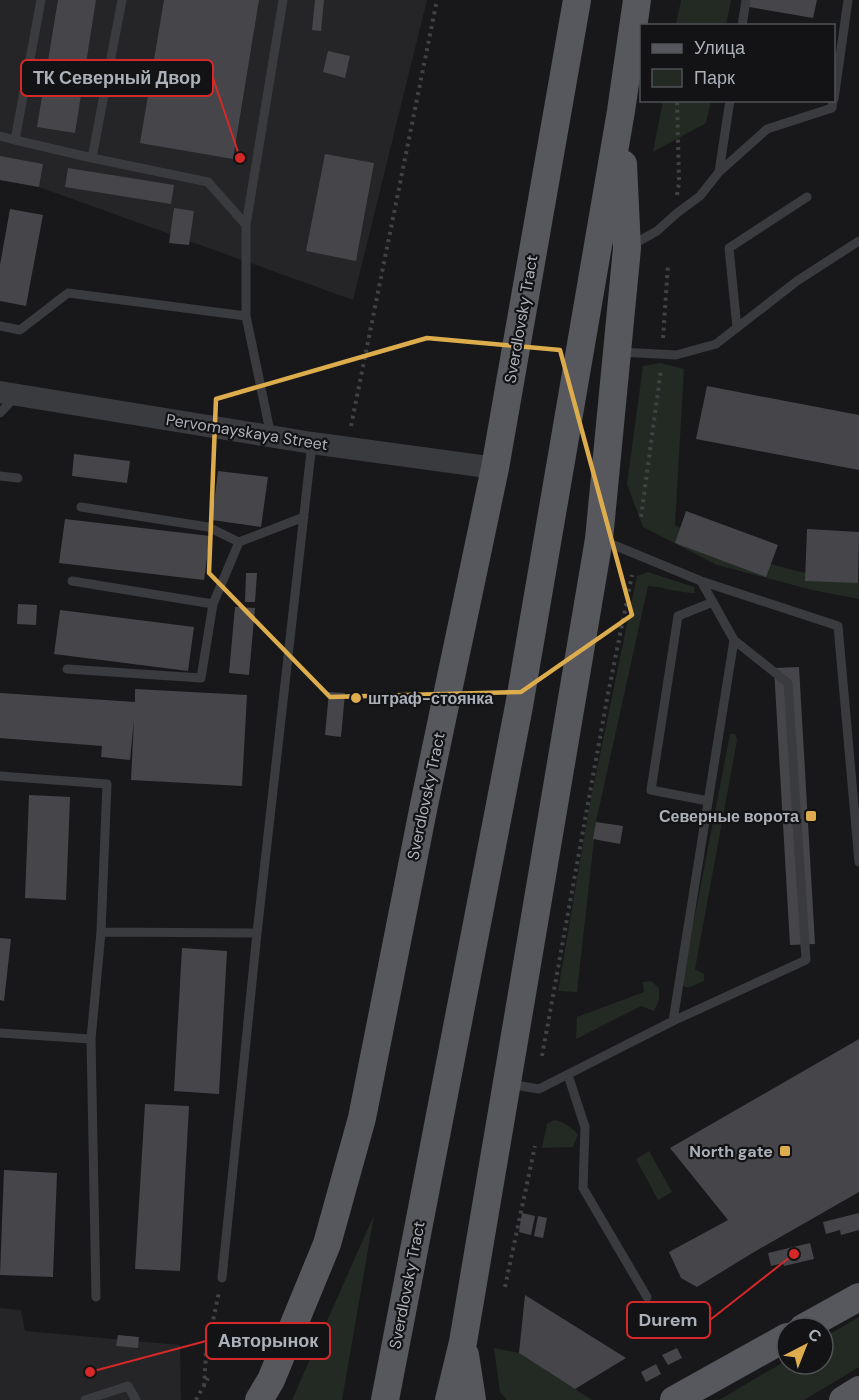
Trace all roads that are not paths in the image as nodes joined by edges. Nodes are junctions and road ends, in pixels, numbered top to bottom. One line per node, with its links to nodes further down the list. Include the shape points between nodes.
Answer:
1 (41, 0): 14 (lane)
2 (122, 0): 15 (lane)
3 (283, 0): 18 (lane)
4 (577, 0): 29 (main road, Sverdlovsky Tract)
5 (637, 0): 12 (main road, Sverdlovsky Tract)
6 (746, 0): 8 (lane)
7 (848, 0): 9 (lane)
8 (742, 24)
9 (835, 87)
10 (730, 102): 16 (lane)
11 (833, 102): 16 (lane, via 832,108 767,129)
12 (621, 111): 20 (main road); 63 (main road, Sverdlovsky Tract, via 519,706)
13 (0, 136): 14 (lane)
14 (15, 140): 15 (lane)
15 (92, 158): 18 (lane, via 208,183)
16 (719, 172): 20 (lane, via 700,196 657,231)
17 (807, 197): 23 (lane, via 729,248)
18 (246, 225): 21 (lane)
19 (859, 241): 23 (lane, via 797,281)
20 (627, 248): 24 (main road)
21 (246, 316): 22 (lane, via 68,293 20,330); 27 (lane)
22 (0, 326)
23 (736, 328): 24 (lane, via 716,344 676,356)
24 (617, 352): 34 (main road)
25 (9, 394): 26 (lane); 27 (street, Pervomayskaya Street)
26 (0, 413)
27 (271, 436): 28 (street, Pervomayskaya Street)
28 (312, 443): 29 (street, Pervomayskaya Street); 33 (lane)
29 (495, 468): 60 (main road, Sverdlovsky Tract, via 362,1118 327,1244)
30 (0, 476): 31 (lane)
31 (18, 478)
32 (81, 507): 35 (lane, via 208,527)
33 (304, 517): 35 (lane); 46 (lane)
34 (599, 539): 37 (lane); 51 (main road)
35 (239, 542): 39 (lane)
36 (72, 581): 39 (lane)
37 (701, 581): 38 (lane); 44 (lane, via 838,626)
38 (713, 602): 40 (lane); 43 (lane, via 678,616 651,790)
39 (213, 604): 41 (lane, via 201,678)
40 (734, 640): 43 (lane); 47 (lane, via 788,682 806,960)
41 (67, 669)
42 (0, 776): 45 (lane, via 107,784)
43 (708, 801): 47 (lane)
44 (859, 862)
45 (101, 932): 46 (lane); 49 (lane)
46 (257, 933): 52 (lane)
47 (673, 1021): 50 (lane)
48 (0, 1034): 49 (lane)
49 (92, 1039): 53 (lane)
50 (568, 1075): 51 (lane, via 539,1089); 54 (lane, via 585,1128 583,1188)
51 (507, 1083): 57 (main road)
52 (222, 1278)
53 (96, 1297)
54 (647, 1297)
55 (859, 1297): 56 (main road)
56 (825, 1316)
57 (463, 1342): 64 (main road); 65 (main road)
58 (775, 1344): 66 (main road)
59 (859, 1390): 67 (main road)
60 (267, 1393)
61 (85, 1400): 62 (lane, via 128,1386)
62 (136, 1400)
63 (385, 1400)
64 (449, 1400)
65 (472, 1400)
66 (674, 1400)
67 (843, 1400)

